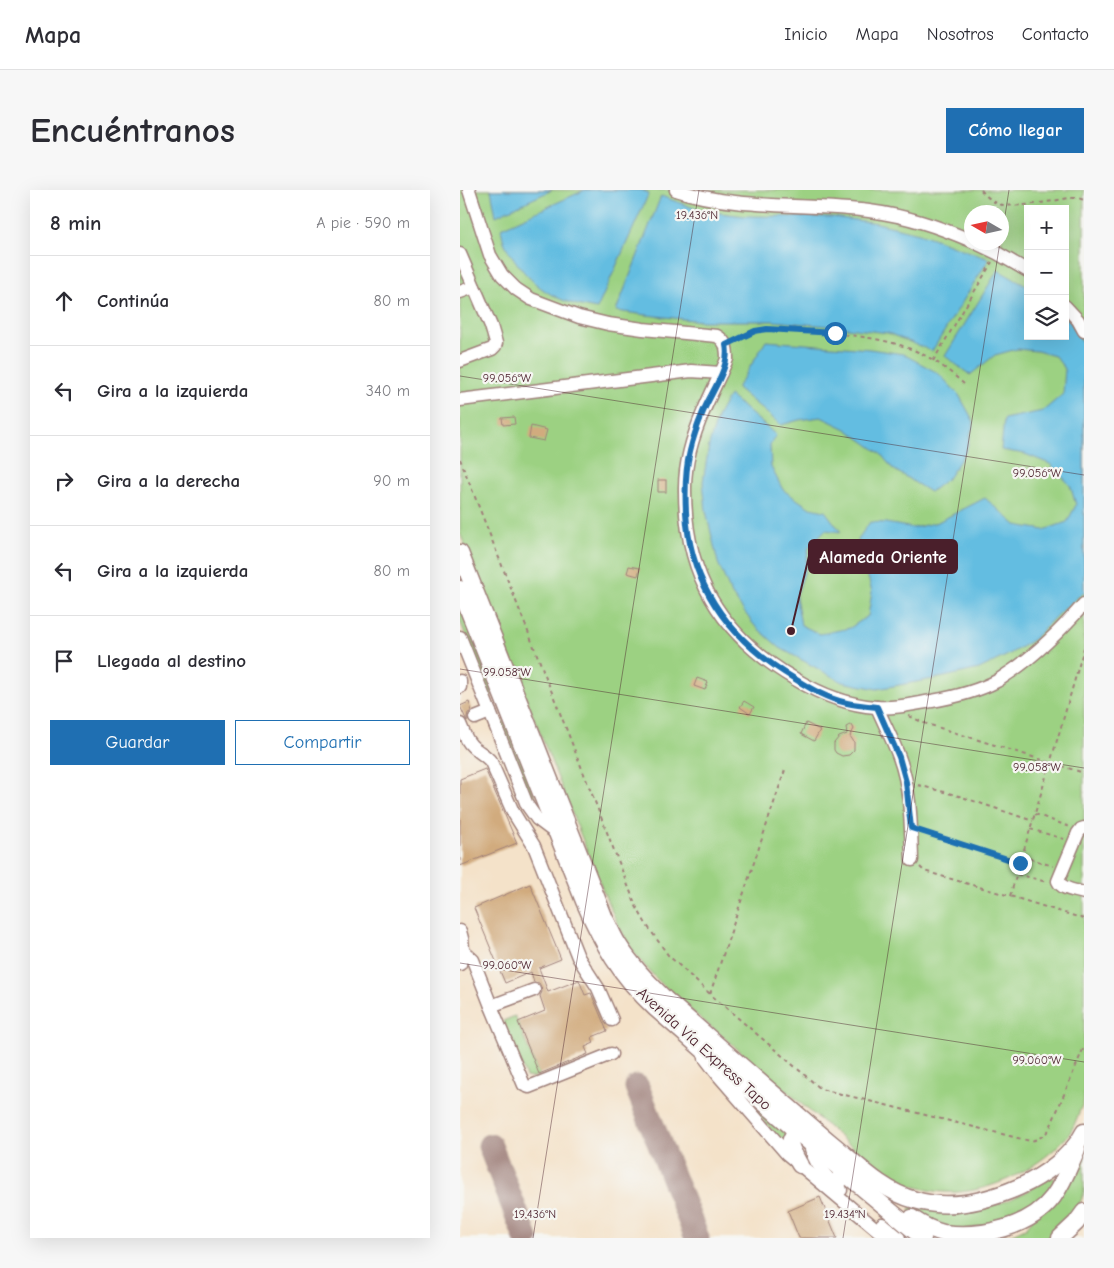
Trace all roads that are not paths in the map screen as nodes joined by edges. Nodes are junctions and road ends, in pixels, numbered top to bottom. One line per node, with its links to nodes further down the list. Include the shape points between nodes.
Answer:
1 (469, 190): 12 (street, via 490,255 502,275 516,289 531,299 608,324 717,336 726,345 727,359)
2 (676, 190): 3 (street, via 742,202 898,216)
3 (964, 238)
4 (990, 250): 6 (street)
5 (462, 262): 7 (street)
6 (1024, 269)
7 (474, 287): 8 (street); 11 (street, via 496,343 494,348)
8 (460, 292)
9 (1069, 310): 10 (street)
10 (1084, 331)
11 (460, 362)
12 (721, 373): 13 (street, via 691,371); 20 (street, via 703,411 690,452 685,485 687,527 700,577 723,618 762,657 813,690 845,702)
13 (460, 400)
14 (460, 553): 34 (main road, Avenida Vía Express Tapo, via 618,944 665,999)
15 (460, 589): 24 (main road, Avenida Vía Express Tapo)
16 (1084, 604): 20 (street, via 1039,650 998,680 978,690 957,697)
17 (460, 637): 21 (street)
18 (460, 681): 19 (street)
19 (460, 687)
20 (877, 707): 25 (street, via 906,782)
21 (490, 712): 22 (street); 24 (street, via 527,805 537,819)
22 (465, 722): 31 (street, via 468,742 492,762 513,812 534,846 578,957 598,988)
23 (1079, 833): 26 (street, via 1059,884)
24 (557, 834): 32 (main road, Avenida Vía Express Tapo, via 595,927 614,961 644,999)
25 (912, 860)
26 (1084, 893)
27 (460, 931): 28 (street)
28 (462, 958): 30 (street, via 473,960)
29 (534, 990): 30 (street)
30 (491, 1006): 33 (street, via 526,1087)
31 (612, 1020)
32 (693, 1042): 34 (main road, Avenida Vía Express Tapo); 37 (street, via 719,1076)
33 (612, 1054)
34 (801, 1126): 36 (main road, Avenida Vía Express Tapo); 37 (main road, via 792,1137 790,1146)
35 (1082, 1136): 39 (main road, via 1062,1158 1035,1179 982,1200 950,1204 924,1202 896,1193); 41 (main road, via 1053,1198 1028,1219 997,1233)
36 (814, 1138): 38 (main road, Avenida Vía Express Tapo); 39 (main road, Avenida Vía Express Tapo)
37 (800, 1166): 42 (street)
38 (842, 1181): 43 (street, via 852,1199); 44 (main road, Avenida Vía Express Tapo)
39 (882, 1184): 41 (main road, via 914,1219)
40 (1084, 1212): 45 (main road)
41 (952, 1237)
42 (887, 1238)
43 (899, 1238)
44 (924, 1238)
45 (1060, 1238)

